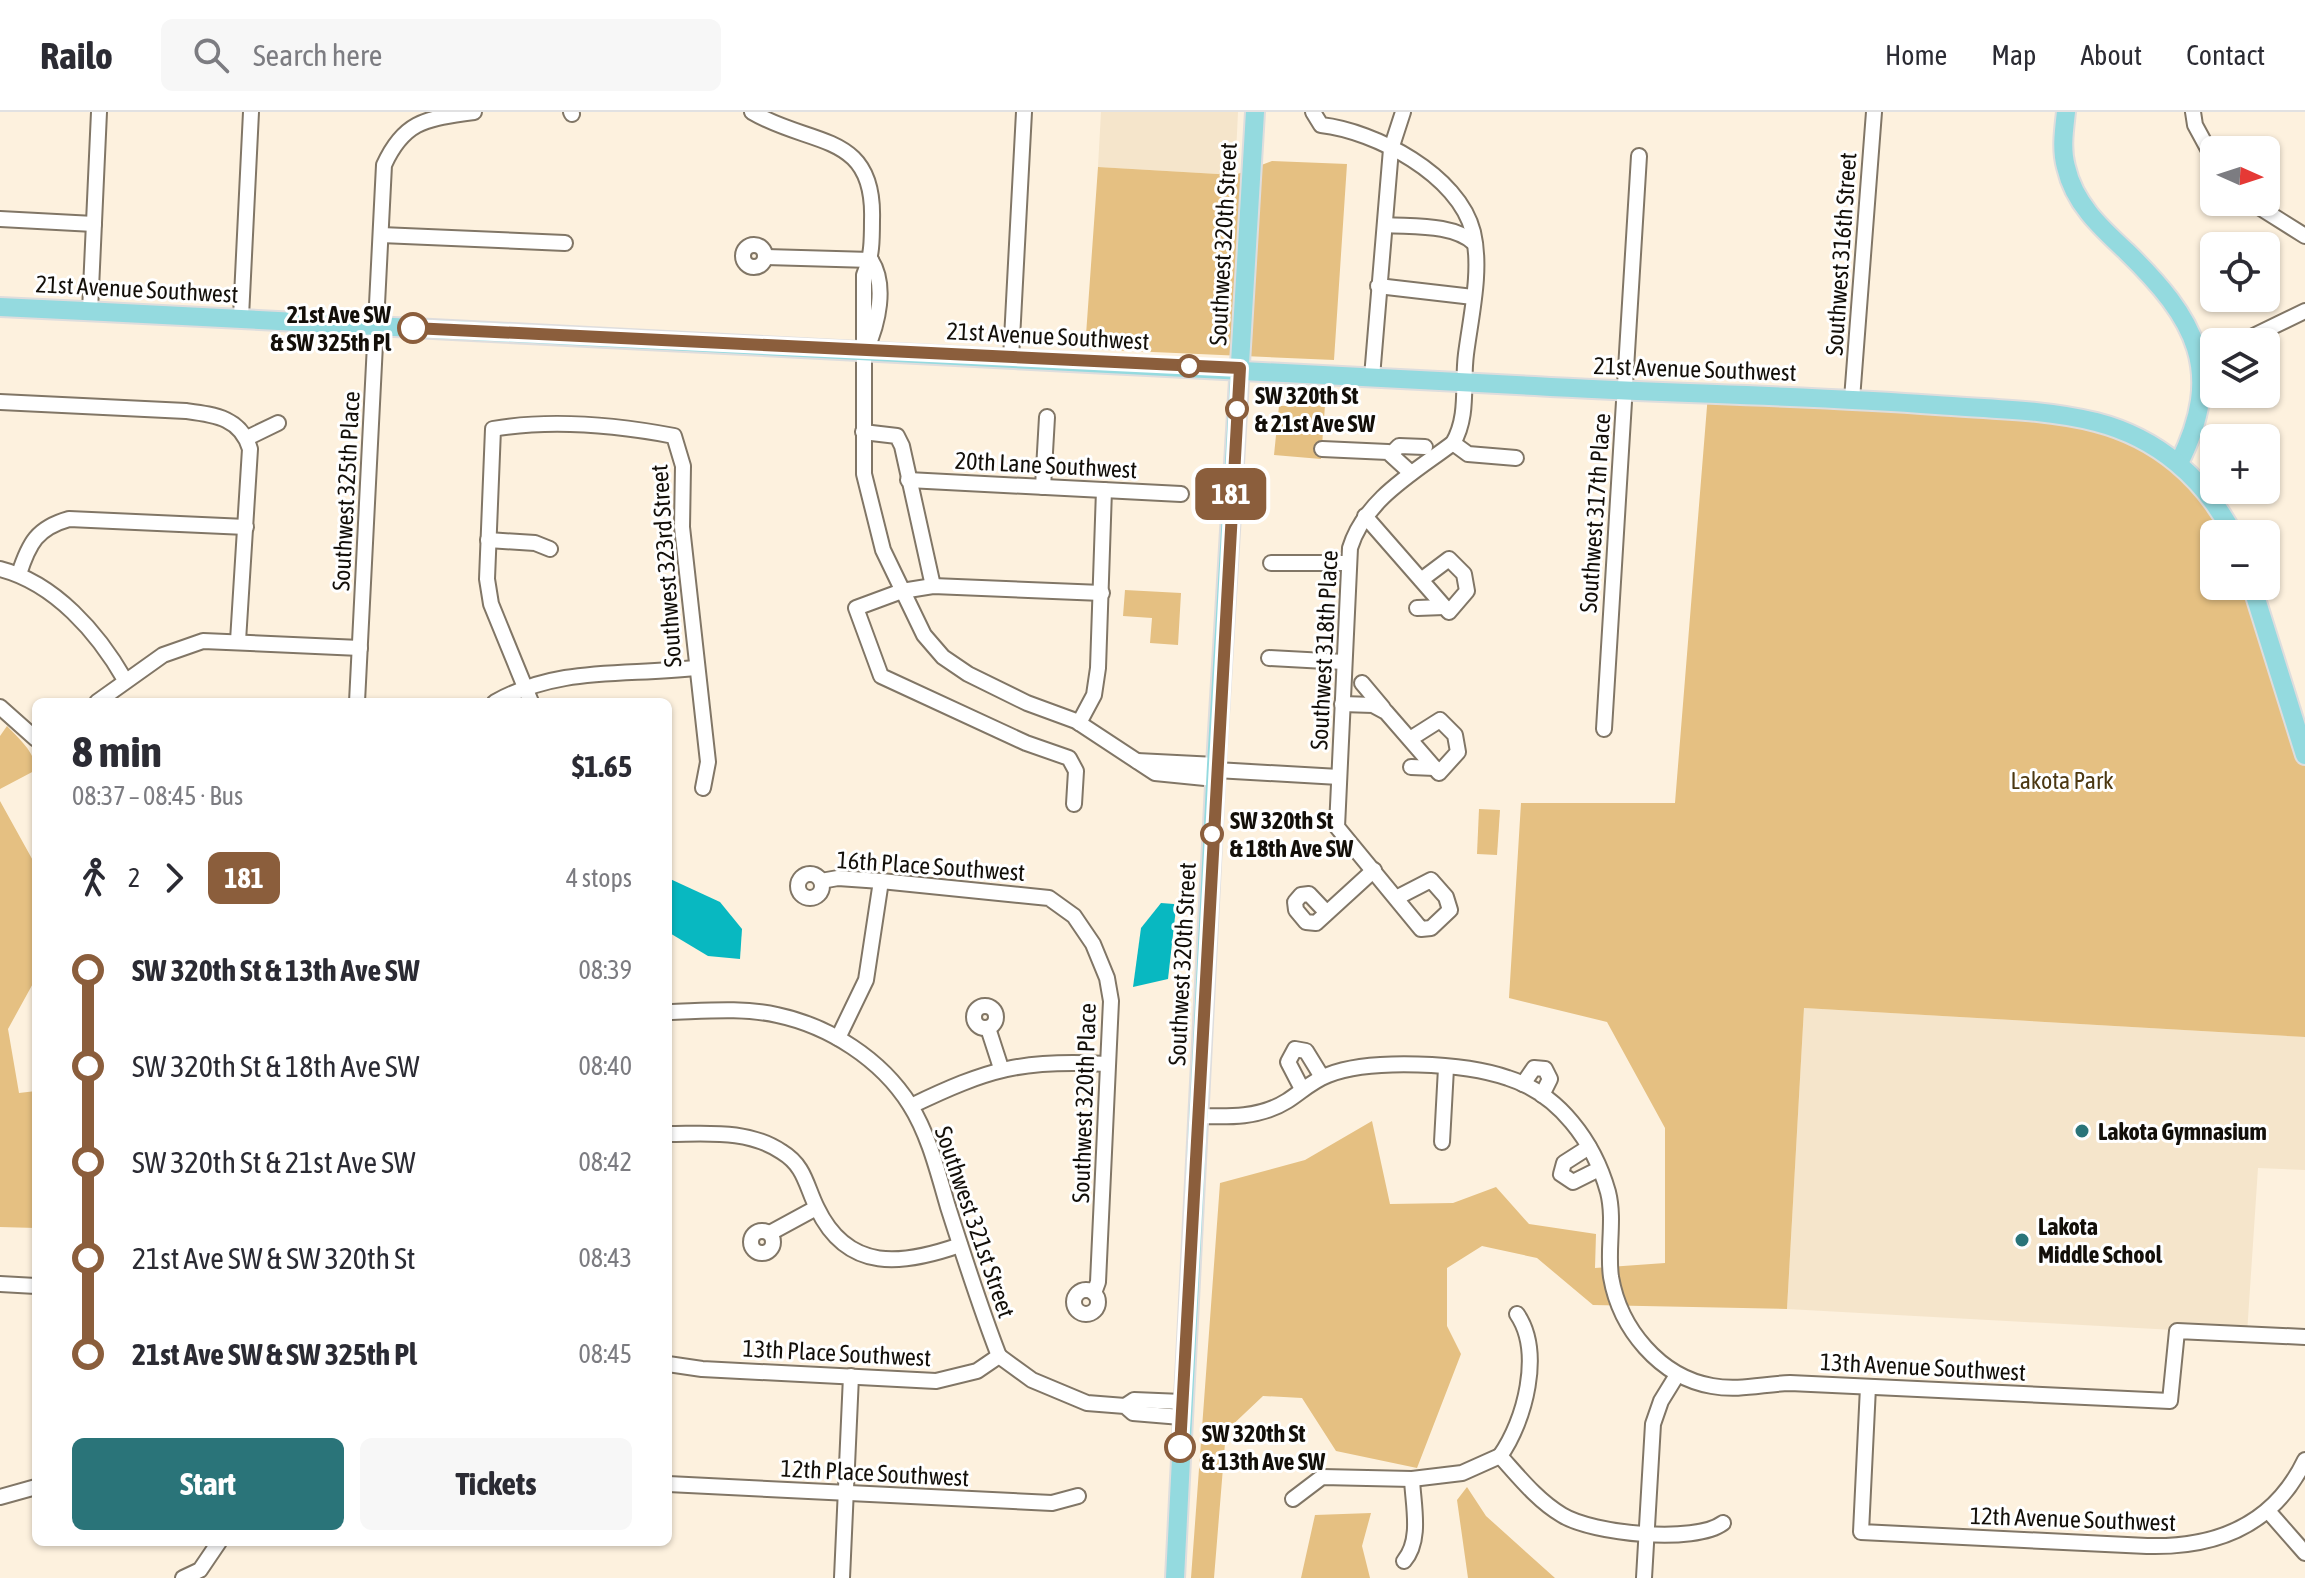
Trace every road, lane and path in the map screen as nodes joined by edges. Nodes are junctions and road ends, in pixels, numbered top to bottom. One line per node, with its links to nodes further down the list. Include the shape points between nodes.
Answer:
1 (99, 112): 17 (street)
2 (251, 112): 30 (street)
3 (474, 112): 19 (street, Southwest 325th Place, via 411,125 394,143 384,165)
4 (752, 112): 24 (street, via 851,154 866,172 872,191)
5 (1024, 112): 35 (street)
6 (1255, 112): 36 (main road, Southwest 320th Street)
7 (1313, 112): 13 (street, via 1321,125 1361,134)
8 (1403, 112): 13 (street)
9 (1874, 112): 40 (street, Southwest 316th Street)
10 (2066, 112): 33 (main road, via 2065,166 2076,196 2146,270)
11 (2193, 112): 12 (street)
12 (2201, 136)
13 (1391, 149): 18 (street); 22 (street, via 1432,173 1470,222)
14 (1639, 156): 39 (street, Southwest 317th Place)
15 (2273, 216): 20 (street)
16 (0, 219): 17 (street)
17 (94, 224): 28 (street)
18 (1387, 225): 22 (street, via 1449,231); 25 (street)
19 (381, 235): 21 (street); 31 (street, Southwest 325th Place)
20 (2305, 236)
21 (565, 243)
22 (1474, 243): 26 (street)
23 (766, 257): 24 (street)
24 (871, 260): 34 (street, via 864,275)
25 (1378, 286): 26 (street); 37 (street)
26 (1473, 297): 38 (street)
27 (0, 307): 28 (main road, 21st Avenue Southwest)
28 (90, 311): 30 (main road, 21st Avenue Southwest)
29 (2305, 311): 32 (street)
30 (241, 317): 31 (main road, 21st Avenue Southwest)
31 (375, 326): 34 (main road, 21st Avenue Southwest); 75 (street, Southwest 325th Place)
32 (2270, 328)
33 (2200, 349)
34 (866, 351): 35 (main road, 21st Avenue Southwest); 45 (street)
35 (1011, 358): 36 (main road, 21st Avenue Southwest)
36 (1240, 368): 37 (main road, 21st Avenue Southwest); 96 (main road, Southwest 320th Street)
37 (1372, 377): 38 (main road, 21st Avenue Southwest)
38 (1465, 382): 39 (main road, 21st Avenue Southwest); 47 (street, via 1462,421)
39 (1625, 390): 40 (main road, 21st Avenue Southwest); 90 (street, Southwest 317th Place)
40 (1852, 399): 52 (main road, 21st Avenue Southwest, via 2085,420 2129,433)
41 (0, 402): 46 (street, via 215,414)
42 (2200, 407): 52 (main road)
43 (1047, 417): 55 (street)
44 (278, 423): 46 (street)
45 (863, 432): 54 (street, via 897,436); 69 (street, via 872,512)
46 (247, 438): 60 (street)
47 (1453, 443): 51 (street, via 1468,454); 53 (street, Southwest 318th Place)
48 (1425, 447): 50 (street, via 1399,446)
49 (1322, 449): 50 (street)
50 (1391, 454): 53 (street)
51 (1516, 458)
52 (2179, 463): 59 (main road, 21st Avenue Southwest)
53 (1411, 473): 58 (street, Southwest 318th Place)
54 (908, 480): 55 (street, 20th Lane Southwest); 68 (street)
55 (1043, 487): 56 (street, 20th Lane Southwest)
56 (1104, 490): 57 (street, 20th Lane Southwest); 70 (street)
57 (1181, 494)
58 (1365, 516): 64 (street, Southwest 318th Place); 67 (street)
59 (2225, 520)
60 (246, 527): 66 (street, via 69,519 47,526 32,539); 74 (street)
61 (488, 540): 62 (street); 78 (street, Southwest 323rd Street, via 493,429 565,425 674,436 683,466 682,527); 81 (street, via 491,604)
62 (550, 549)
63 (1271, 563): 64 (street)
64 (1349, 563): 77 (street, Southwest 318th Place)
65 (0, 569): 66 (street)
66 (19, 574): 79 (street, via 60,600 87,626)
67 (1421, 580): 72 (street); 72 (street, via 1448,559 1464,574 1466,595 1449,612)
68 (933, 586): 69 (street); 70 (street)
69 (902, 591): 89 (street, via 924,635 943,657 1027,703); 99 (street, via 856,608 881,676 1069,758 1076,771)
70 (1102, 593): 89 (street, via 1094,695)
71 (2256, 600): 93 (main road)
72 (1444, 607): 73 (street)
73 (1417, 608)
74 (238, 641): 75 (street); 79 (street, via 203,641 178,648)
75 (360, 648): 83 (street, Southwest 325th Place)
76 (1269, 658): 77 (street)
77 (1344, 662): 86 (street, Southwest 318th Place)
78 (695, 668): 81 (street, via 572,675); 98 (street, Southwest 323rd Street, via 708,762)
79 (125, 680): 82 (street)
80 (1362, 683): 88 (street)
81 (524, 686): 84 (street); 85 (street)
82 (102, 698)
83 (357, 698)
84 (502, 698)
85 (529, 698)
86 (1342, 704): 88 (street, via 1373,705); 97 (street, Southwest 318th Place)
87 (0, 707): 91 (street)
88 (1386, 712): 92 (street)
89 (1079, 723): 96 (street, via 1163,775)
90 (1604, 729)
91 (32, 735)
92 (1410, 739): 95 (street); 95 (street, via 1438,720 1455,735 1456,756 1439,773)
93 (2305, 755)
94 (1411, 767): 95 (street)
95 (1435, 768)
96 (1216, 771): 97 (street); 117 (main road, Southwest 320th Street)
97 (1339, 777): 100 (street, Southwest 318th Place, via 1337,827)
98 (703, 788)
99 (1074, 804)
100 (1374, 870): 104 (street, Southwest 318th Place); 105 (street)
101 (821, 881): 102 (street, 16th Place Southwest)
102 (881, 881): 103 (street, 16th Place Southwest); 108 (street, via 866,980)
103 (1039, 895): 109 (street, Southwest 320th Place, via 1074,916 1100,958 1111,1001)
104 (1398, 897)
105 (1327, 913)
106 (672, 1012): 108 (street, Southwest 321st Street, via 760,1012)
107 (988, 1028): 110 (street)
108 (838, 1038): 116 (street, Southwest 321st Street, via 866,1057)
109 (1107, 1064): 110 (street); 127 (street, Southwest 320th Place)
110 (1001, 1068): 116 (street)
111 (1446, 1068): 112 (street, via 1371,1066); 113 (street, via 1485,1072); 119 (street)
112 (1322, 1077): 114 (street); 114 (street, via 1306,1051 1295,1049 1288,1062)
113 (1523, 1084): 115 (street); 115 (street, via 1534,1068 1545,1069 1550,1079)
114 (1302, 1089): 117 (street, via 1278,1106 1250,1115)
115 (1542, 1095): 120 (street, via 1571,1121)
116 (911, 1106): 124 (street, Southwest 321st Street)
117 (1199, 1116): 135 (main road, Southwest 320th Street)
118 (672, 1134): 122 (street, via 735,1135 769,1144 807,1177)
119 (1442, 1142)
120 (1589, 1147): 121 (street); 121 (street, via 1564,1163 1563,1177 1573,1182)
121 (1599, 1169): 132 (street, via 1611,1211 1616,1298 1635,1335)
122 (816, 1208): 123 (street); 124 (street, via 855,1251 878,1260 921,1259)
123 (770, 1233)
124 (960, 1245): 130 (street, Southwest 321st Street)
125 (0, 1284): 126 (street)
126 (32, 1286)
127 (1094, 1293)
128 (1517, 1314): 136 (street, via 1528,1346 1525,1404 1518,1428)
129 (2305, 1337): 134 (street, 13th Avenue Southwest, via 2177,1331 2170,1401)
130 (999, 1356): 133 (street, 13th Place Southwest, via 977,1371 936,1381); 135 (street, via 1032,1380 1087,1403 1125,1406 1133,1413)
131 (672, 1364): 133 (street, 13th Place Southwest)
132 (1677, 1375): 134 (street, 13th Avenue Southwest, via 1737,1389 1790,1383); 147 (street, via 1653,1424)
133 (851, 1376): 141 (street)
134 (1868, 1387): 145 (street, 12th Avenue Southwest, via 1861,1532 2178,1547 2226,1536)
135 (1182, 1410): 154 (main road, Southwest 320th Street)
136 (1500, 1456): 138 (street, via 1462,1473); 147 (street, via 1550,1507 1572,1521)
137 (2305, 1460): 145 (street)
138 (1412, 1479): 144 (street, via 1322,1477); 150 (street, via 1415,1536)
139 (672, 1484): 141 (street, 12th Place Southwest)
140 (32, 1488): 143 (street)
141 (846, 1495): 142 (street, 12th Place Southwest, via 1052,1503); 153 (street)
142 (1078, 1496)
143 (0, 1497)
144 (1293, 1499)
145 (2269, 1512): 149 (street)
146 (1723, 1523): 147 (street, via 1703,1534)
147 (1645, 1532): 155 (street)
148 (217, 1546): 151 (street)
149 (2305, 1553)
150 (1404, 1561)
151 (202, 1574): 152 (street)
152 (183, 1578)
153 (842, 1578)
154 (1175, 1578)
155 (1644, 1578)

